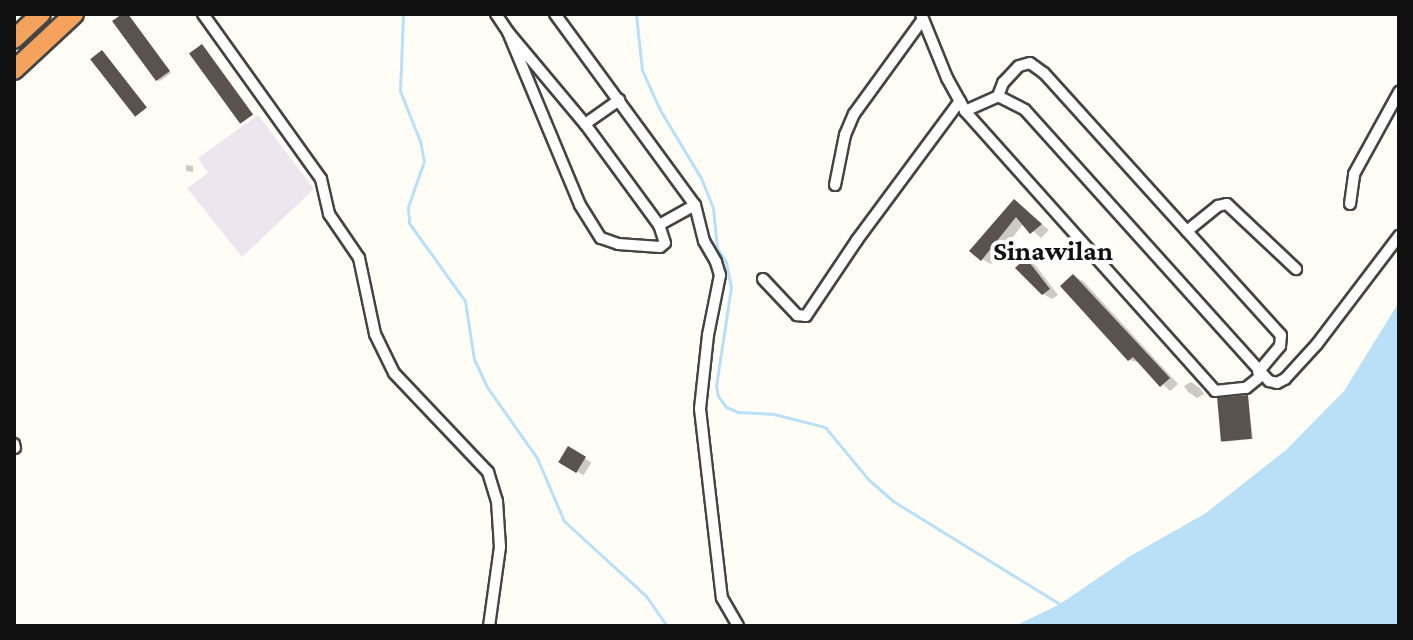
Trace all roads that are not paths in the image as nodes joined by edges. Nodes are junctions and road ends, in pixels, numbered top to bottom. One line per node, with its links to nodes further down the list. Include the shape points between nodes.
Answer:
1 (41, 14): 8 (highway)
2 (74, 14): 9 (highway)
3 (203, 14): 24 (street, via 321,179 329,214 359,258 375,334 394,373 488,472 497,501 500,547)
4 (496, 14): 7 (street)
5 (555, 14): 12 (street)
6 (922, 16): 13 (street); 15 (street, via 854,114)
7 (508, 32): 14 (street); 18 (street, via 580,205 601,238 660,247 666,240)
8 (14, 39)
9 (14, 70)
10 (1399, 92): 16 (street, via 1354,174)
11 (998, 96): 13 (street); 19 (street, via 1019,66 1035,65); 23 (street, via 1025,110)
12 (619, 100): 14 (street); 17 (street)
13 (962, 106): 22 (street, via 843,259 806,316 797,315); 23 (street, via 1215,391 1246,388)
14 (585, 124): 18 (street)
15 (835, 185)
16 (1350, 204)
17 (695, 205): 18 (street); 25 (street, via 720,275 700,409 722,598)
18 (659, 225)
19 (1187, 231): 21 (street, via 1227,204); 23 (street, via 1281,335 1280,346)
20 (1399, 236): 23 (street, via 1285,379 1274,383)
21 (1296, 269)
22 (763, 279)
23 (1260, 374)
24 (489, 626)
25 (738, 626)

